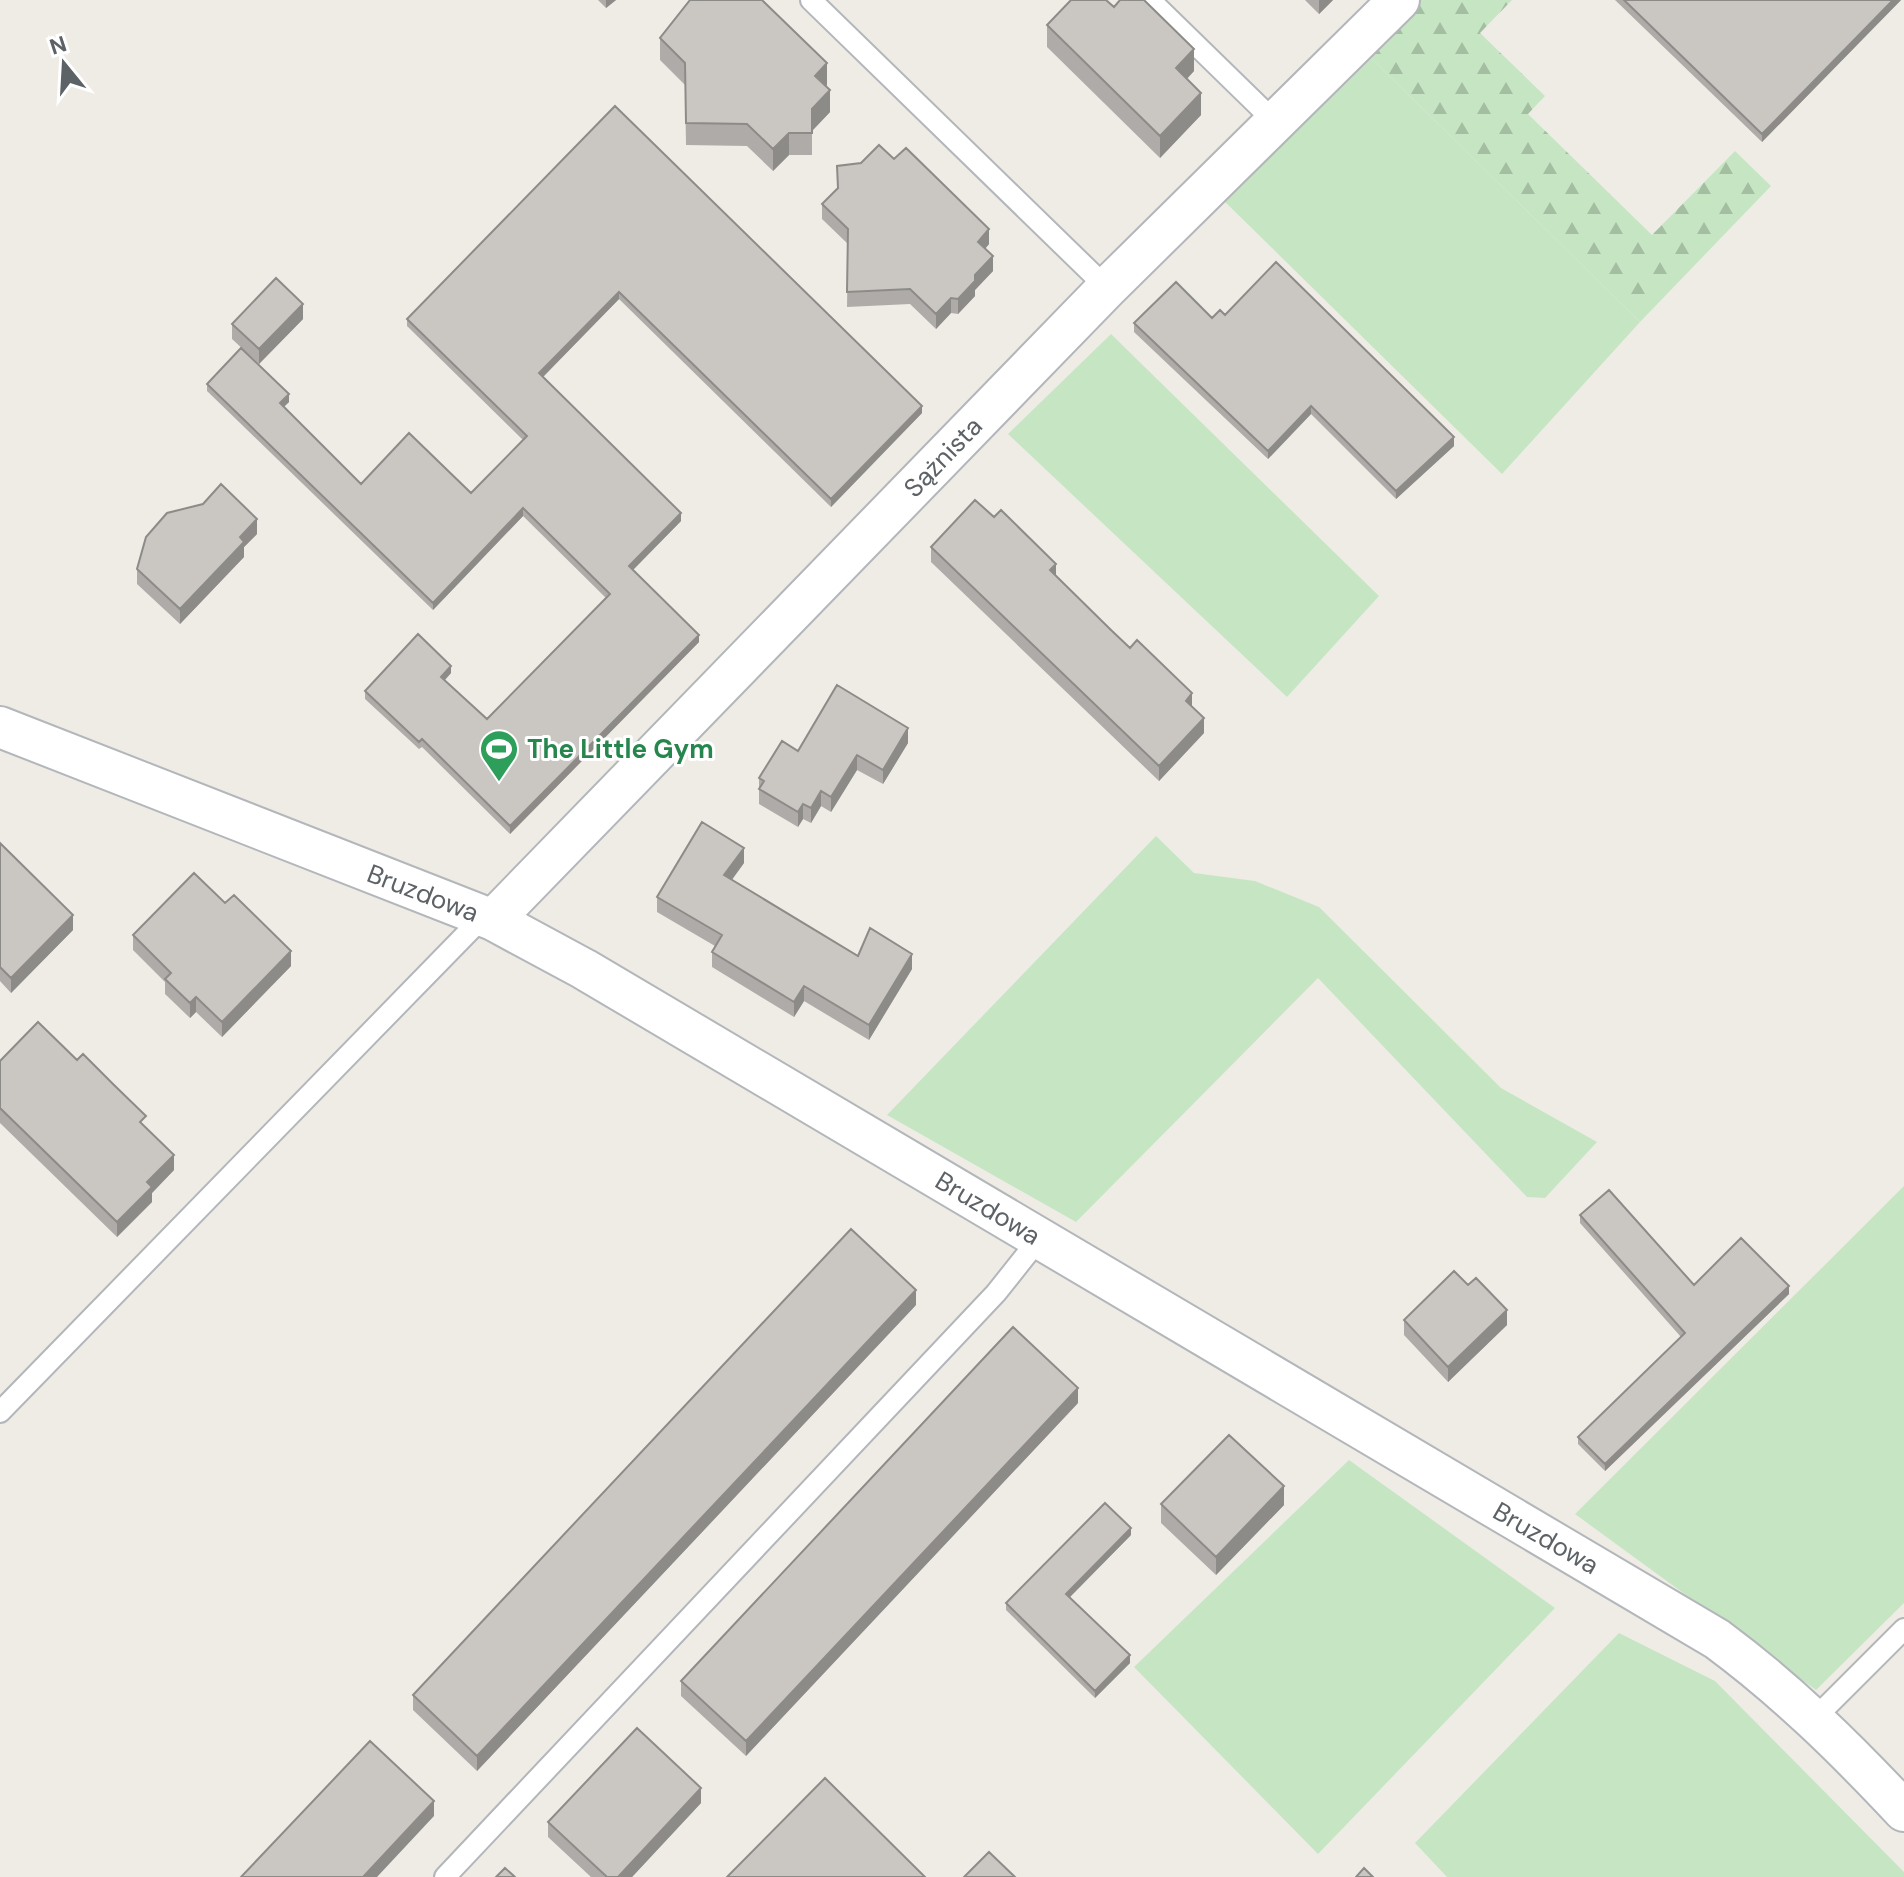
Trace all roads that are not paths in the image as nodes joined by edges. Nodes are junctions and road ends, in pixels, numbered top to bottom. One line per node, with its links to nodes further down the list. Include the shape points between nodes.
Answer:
1 (811, 0): 5 (lane)
2 (1150, 0): 4 (lane)
3 (1399, 0): 4 (street, Sążnista)
4 (1275, 122): 5 (street, Sążnista)
5 (1107, 288): 7 (street, Sążnista)
6 (0, 727): 7 (street, Bruzdowa)
7 (488, 918): 8 (street, Bruzdowa, via 584,969); 9 (lane)
8 (1039, 1239): 11 (street, Bruzdowa, via 1717,1639); 13 (lane, via 996,1293)
9 (0, 1412)
10 (1904, 1629): 11 (lane)
11 (1815, 1718): 12 (street, Bruzdowa)
12 (1904, 1811)
13 (445, 1877)

